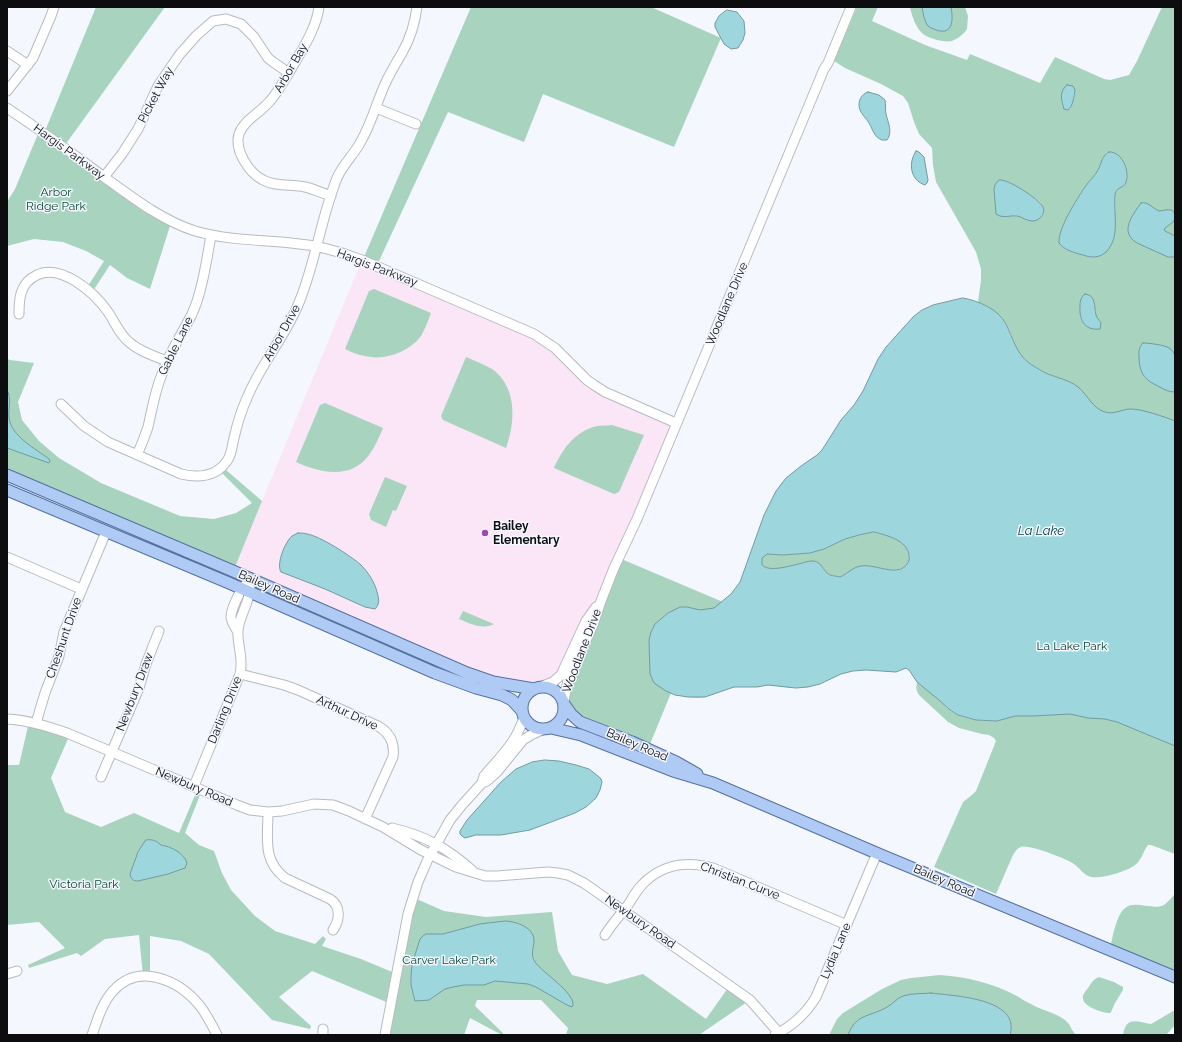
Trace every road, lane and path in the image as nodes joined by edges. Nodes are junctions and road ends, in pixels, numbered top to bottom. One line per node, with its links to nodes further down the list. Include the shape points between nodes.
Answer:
1 (54, 7): 6 (street, via 37,50)
2 (319, 7): 7 (street, Arbor Bay, via 311,31)
3 (417, 7): 10 (street, Arbor Drive, via 408,40 387,79)
4 (851, 7): 19 (street, Woodlane Drive)
5 (7, 51): 6 (street)
6 (28, 65): 8 (street)
7 (289, 73): 12 (street, Picket Way, via 268,58 254,37 241,24 226,19 213,21 173,64 158,86 138,129); 13 (street, Arbor Bay, via 272,100 242,127 238,136 239,147 252,172 264,181 275,185 305,187)
8 (7, 91)
9 (7, 108): 12 (street, Hargis Parkway)
10 (376, 108): 11 (street); 13 (street, Arbor Drive, via 360,144 344,164)
11 (416, 124)
12 (104, 177): 14 (street, Hargis Parkway, via 161,216)
13 (331, 196): 15 (street, Arbor Drive)
14 (211, 235): 15 (street, Hargis Parkway); 17 (street, Gable Lane, via 196,304)
15 (316, 246): 19 (street, Hargis Parkway, via 362,260 534,334 555,348 594,385); 20 (street, Arbor Drive, via 300,300 250,392 241,412 226,462 214,472 196,476 180,474)
16 (19, 314): 17 (street, via 21,290 35,275 48,272 59,274 81,286 100,302 121,334 131,344)
17 (167, 361): 20 (street, Gable Lane)
18 (61, 404): 20 (street, Arbor Drive, via 96,435)
19 (676, 423): 28 (street, Woodlane Drive)
20 (137, 455)
21 (7, 475): 25 (main road, Bailey Road)
22 (7, 490): 23 (main road, Bailey Road)
23 (106, 532): 26 (street, Cheshunt Drive); 27 (main road, Bailey Road)
24 (7, 557): 26 (street)
25 (250, 579): 27 (street, Darling Drive); 31 (main road, Bailey Road, via 467,673 493,682)
26 (81, 589): 35 (street, Cheshunt Drive, via 64,632 59,656)
27 (246, 591): 30 (street, Darling Drive, via 231,616 238,632 242,659); 33 (main road, Bailey Road, via 435,673 508,698)
28 (601, 601): 31 (street, Woodlane Drive, via 586,621 561,675 553,682); 32 (street, Woodlane Drive, via 568,680)
29 (159, 631): 37 (street, Newbury Draw)
30 (240, 674): 41 (street, Darling Drive); 43 (street, Arthur Drive, via 290,687 378,726 388,733 394,748 393,757)
31 (536, 689): 32 (main road, via 553,689); 33 (main road, via 526,696 522,706)
32 (564, 702): 36 (main road, via 561,720); 40 (main road, Bailey Road, via 571,714 580,722 676,762)
33 (523, 714): 36 (main road, via 531,726 536,729); 39 (street, via 512,744 484,776)
34 (7, 719): 35 (street, Newbury Road)
35 (36, 723): 37 (street, Newbury Road)
36 (547, 729): 39 (street, via 523,740 488,781); 40 (main road, Bailey Road, via 581,735 673,771)
37 (112, 752): 38 (street, Newbury Draw); 41 (street, Newbury Road)
38 (101, 777)
39 (482, 783): 45 (street, via 455,813)
40 (713, 783): 46 (main road, Bailey Road)
41 (194, 786): 42 (street, Newbury Road, via 245,808)
42 (268, 812): 43 (street, Newbury Road, via 324,804 341,808); 51 (street, via 267,848 274,867 290,882 333,901 338,913)
43 (365, 819): 44 (street, Newbury Road)
44 (383, 827): 45 (street, Newbury Road, via 420,836); 47 (street, Newbury Road)
45 (436, 844): 47 (street); 48 (street, Newbury Road)
46 (877, 853): 50 (street, Lydia Lane); 55 (main road, Bailey Road)
47 (430, 854): 48 (street, Newbury Road, via 456,867); 59 (street, via 411,903)
48 (476, 873): 49 (street, Newbury Road, via 492,876 548,872 568,875 584,883)
49 (623, 911): 50 (street, Christian Curve, via 640,887 654,874 668,867 689,864 713,868); 52 (street, Christian Curve); 56 (street, Newbury Road, via 750,1000)
50 (847, 925): 56 (street, Lydia Lane, via 811,1005 799,1019)
51 (334, 930)
52 (605, 935)
53 (17, 971): 54 (street)
54 (7, 974)
55 (1175, 978)
56 (777, 1034)
57 (92, 1035): 58 (street, via 106,1001 113,991 129,979 147,976 167,981 190,995 206,1013)
58 (217, 1035)
59 (385, 1035)

